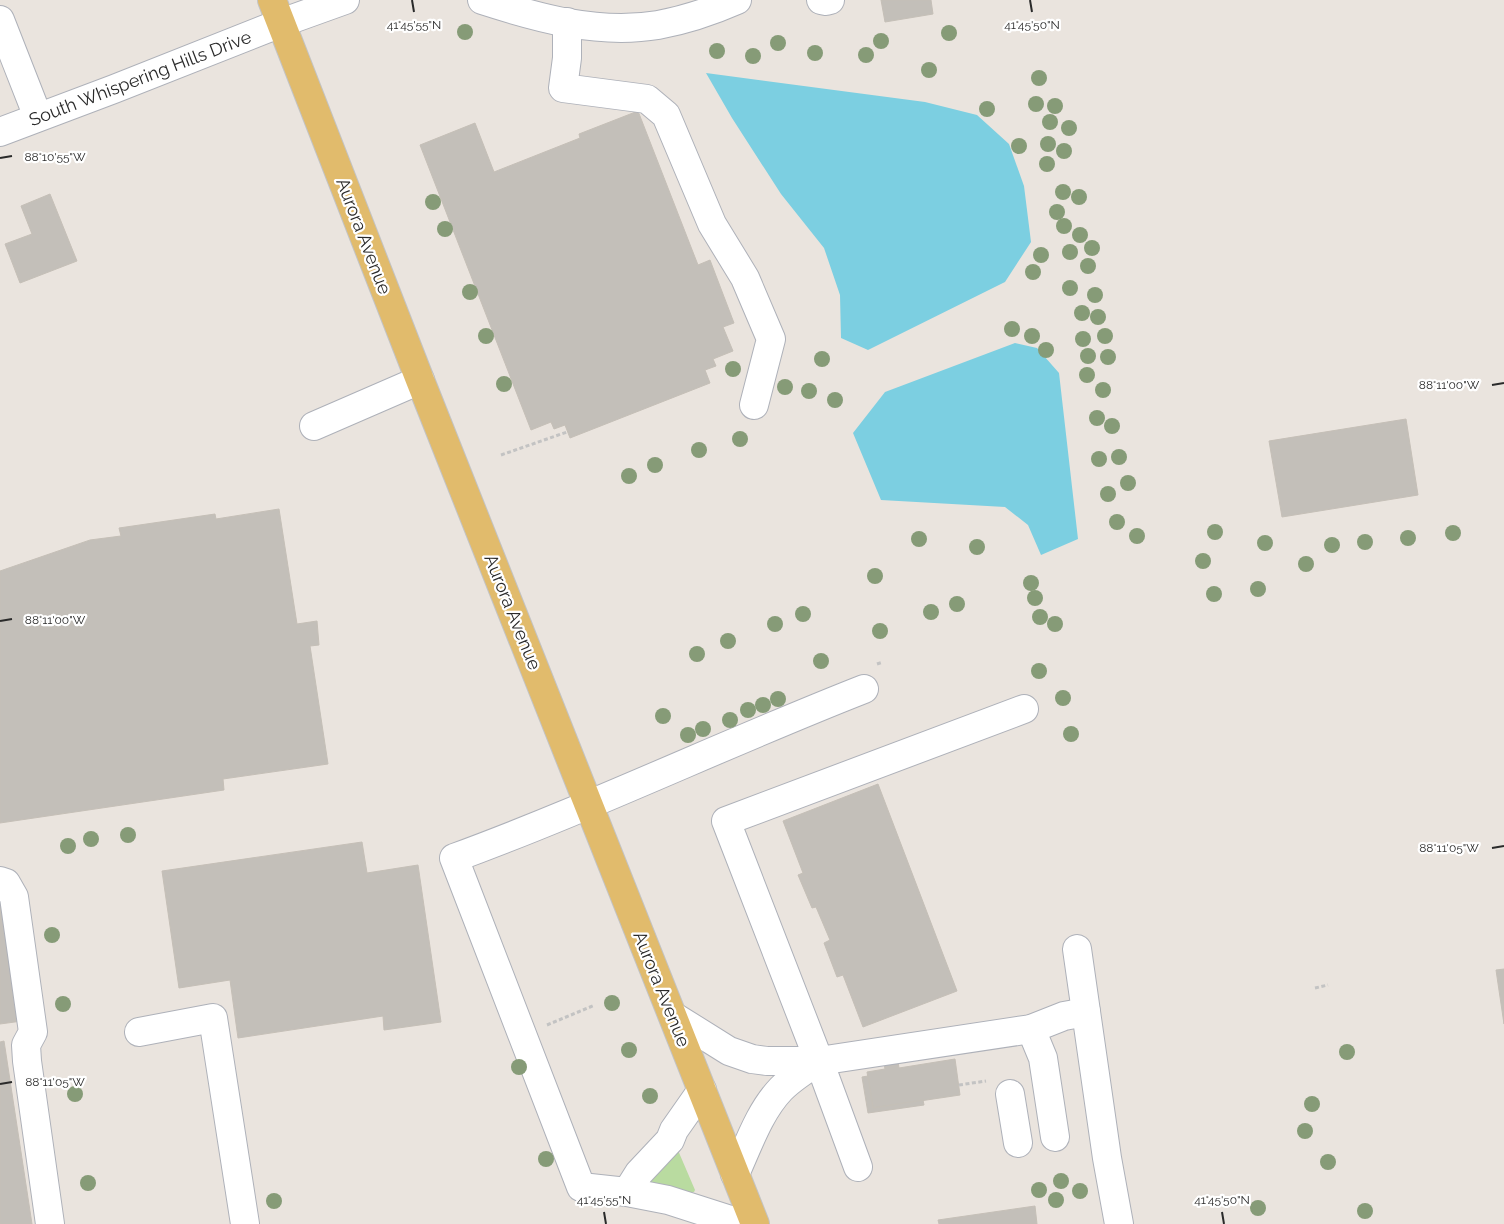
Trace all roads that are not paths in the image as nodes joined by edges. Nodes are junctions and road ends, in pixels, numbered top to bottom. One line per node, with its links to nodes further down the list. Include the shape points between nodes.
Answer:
1 (345, 0): 6 (street, South Whispering Hills Drive)
2 (482, 0): 8 (street)
3 (737, 0): 8 (street, via 693,17 657,25 594,27)
4 (821, 0): 5 (street)
5 (830, 0)
6 (276, 12): 9 (street, South Whispering Hills Drive, via 114,89); 11 (main road, Aurora Avenue)
7 (0, 20): 9 (street)
8 (567, 22): 12 (street, via 563,88 647,99 666,116 712,224 745,278 771,339)
9 (38, 117): 10 (street, South Whispering Hills Drive)
10 (0, 132)
11 (420, 380): 13 (street); 16 (main road, Aurora Avenue)
12 (754, 405)
13 (314, 426)
14 (864, 689): 16 (street)
15 (1024, 709): 23 (street, via 726,821)
16 (590, 805): 20 (main road, Aurora Avenue); 30 (street, via 454,858 581,1187)
17 (0, 882): 31 (street, via 6,883 14,897 33,1032 26,1045 27,1061)
18 (1077, 949): 19 (street)
19 (1086, 1012): 21 (street, via 1064,1016); 35 (street)
20 (673, 1016): 23 (street, via 729,1051 752,1059); 25 (main road, Aurora Avenue)
21 (1031, 1029): 23 (street); 26 (street, via 1043,1058)
22 (139, 1032): 32 (street, via 213,1018)
23 (819, 1061): 28 (street); 29 (street, via 781,1089 768,1106)
24 (1000, 1087): 27 (street)
25 (702, 1090): 29 (main road, Aurora Avenue); 30 (street, via 670,1140 639,1173)
26 (1055, 1137)
27 (1018, 1143)
28 (858, 1168)
29 (735, 1174): 34 (main road, Aurora Avenue)
30 (627, 1192): 33 (street, via 668,1200)
31 (50, 1224)
32 (245, 1224)
33 (743, 1224)
34 (755, 1224)
35 (1118, 1224)

